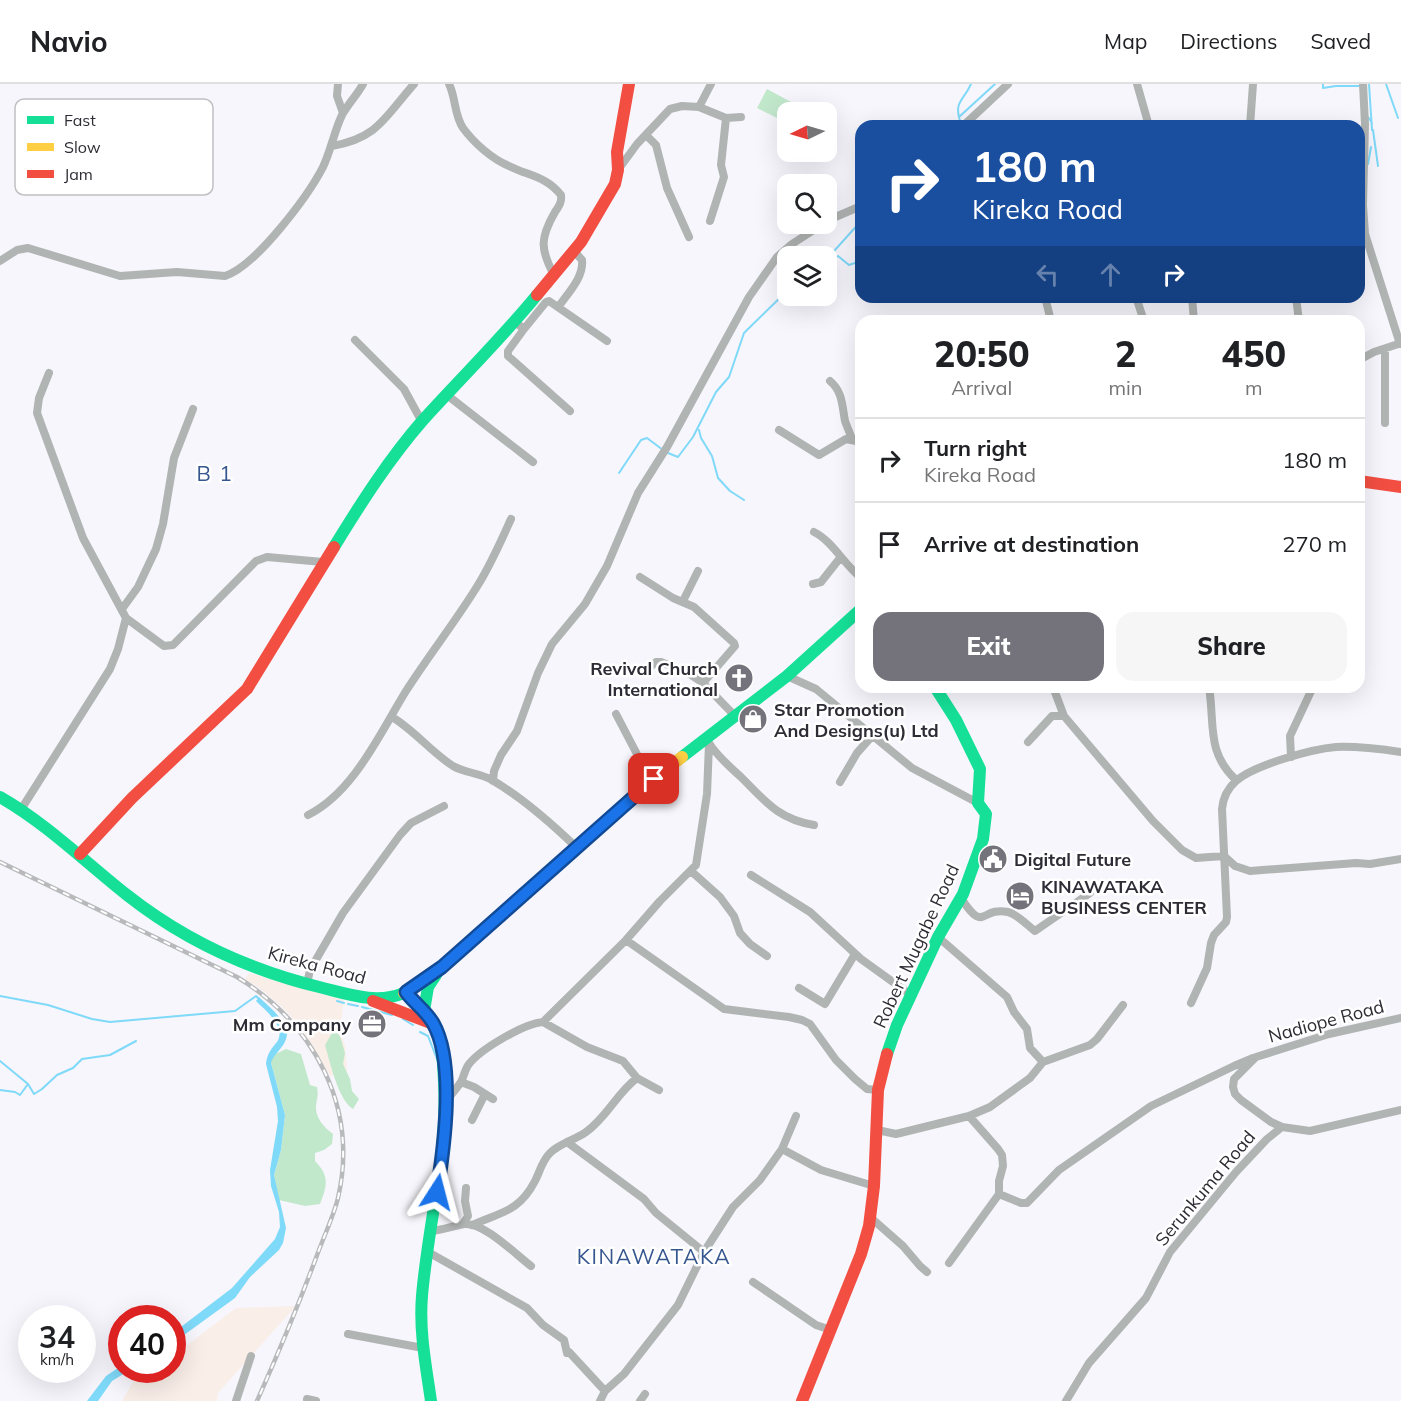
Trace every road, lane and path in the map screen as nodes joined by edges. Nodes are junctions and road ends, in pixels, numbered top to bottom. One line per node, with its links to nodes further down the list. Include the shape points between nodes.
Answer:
1 (338, 84): 12 (street)
2 (363, 84): 12 (street)
3 (414, 84): 20 (street, via 376,129 357,141)
4 (449, 84): 30 (street, via 459,120 469,135 495,158 540,177 561,195 543,241)
5 (629, 84): 21 (street, via 616,152)
6 (711, 84): 11 (street)
7 (1008, 84): 15 (street)
8 (1137, 84): 16 (street)
9 (1252, 84): 17 (street)
10 (1363, 84): 18 (street)
11 (699, 106): 14 (street); 19 (street, via 670,109)
12 (343, 113): 20 (street)
13 (741, 117): 14 (street)
14 (726, 118): 24 (street, via 721,165 724,177)
15 (970, 120)
16 (1147, 120)
17 (1250, 120)
18 (1365, 120)
19 (646, 135): 21 (street); 27 (street, via 656,145 667,188)
20 (332, 146): 29 (street, via 312,185 287,220 244,264 225,276 177,272 120,276 28,248)
21 (618, 170): 28 (street, via 613,190)
22 (855, 209): 23 (street)
23 (837, 217)
24 (710, 221)
25 (807, 234): 81 (street, via 777,257 749,297 629,512 607,566 585,604 552,644 517,731 494,771)
26 (1365, 234): 35 (street)
27 (689, 237)
28 (574, 251): 30 (street); 31 (street, via 582,260 582,268)
29 (0, 261)
30 (554, 275): 32 (street)
31 (559, 306): 32 (street, via 546,302); 34 (street)
32 (520, 325): 40 (street); 42 (street, via 508,356)
33 (355, 340): 43 (street, via 404,389)
34 (607, 341)
35 (1401, 343): 36 (street)
36 (1385, 349): 37 (street); 44 (street)
37 (1365, 357)
38 (49, 373): 60 (street, via 39,398 39,422 83,538)
39 (830, 381): 46 (street, via 836,386)
40 (447, 395): 43 (street); 48 (street)
41 (193, 410): 60 (street, via 174,458 156,549 138,587)
42 (570, 411)
43 (422, 422): 54 (street, via 369,489)
44 (1386, 423)
45 (779, 430): 47 (street, via 819,455 846,439)
46 (855, 437)
47 (855, 441)
48 (533, 462)
49 (1365, 482): 50 (street)
50 (1401, 487)
51 (511, 519): 73 (street, via 478,585)
52 (813, 532): 53 (street, via 828,542)
53 (840, 558): 56 (street); 58 (street, via 820,582)
54 (323, 562): 62 (street, via 267,557 256,561 170,647); 90 (street, via 247,689 132,798)
55 (698, 570): 59 (street)
56 (855, 572)
57 (640, 577): 59 (street)
58 (813, 584)
59 (683, 601): 65 (street, via 735,646)
60 (122, 609): 62 (street)
61 (855, 614): 64 (street, Kireka Road)
62 (126, 618): 86 (street, via 110,669)
63 (650, 668): 65 (street, via 661,662)
64 (787, 676): 71 (street, Kireka Road); 74 (street, via 816,689)
65 (703, 683): 71 (street)
66 (939, 693): 84 (street, Robert Mugabe Road, via 980,769)
67 (1055, 693): 72 (street)
68 (1210, 693): 80 (street, via 1218,757)
69 (1310, 693): 78 (street, via 1290,736)
70 (616, 714): 79 (street)
71 (735, 716): 75 (street, Kireka Road)
72 (1064, 716): 76 (street, via 1052,716); 91 (street, via 1182,850 1196,858)
73 (392, 717): 81 (street, via 433,752 465,771); 87 (street, via 331,801)
74 (872, 736): 82 (street); 84 (street, via 912,768)
75 (709, 740): 79 (street, Kireka Road); 88 (street, via 721,759 772,808); 93 (street, via 699,856)
76 (1028, 742)
77 (1401, 752): 78 (street, via 1336,747)
78 (1291, 757): 80 (street)
79 (654, 779): 89 (street, Kireka Road)
80 (1236, 780): 91 (street, via 1222,802)
81 (493, 781): 89 (street, via 547,820)
82 (840, 782)
83 (0, 797): 86 (street, Kireka Road)
84 (978, 803): 96 (street, Robert Mugabe Road, via 986,814 983,838)
85 (444, 806): 102 (street, via 411,823 400,835 343,913 310,970)
86 (22, 808): 90 (street, Kireka Road)
87 (308, 815)
88 (814, 825)
89 (576, 847): 101 (street, Kireka Road)
90 (80, 854): 102 (street, Kireka Road, via 143,907 210,948)
91 (1224, 856): 92 (street, via 1250,872); 107 (street, via 1226,922 1210,943 1207,968)
92 (1401, 859)
93 (692, 871): 98 (street); 100 (street, via 720,897 750,944)
94 (751, 874): 99 (street, via 810,912)
95 (1090, 893): 96 (street, via 1035,931 1006,911 972,916)
96 (961, 898): 97 (street, Robert Mugabe Road)
97 (938, 937): 105 (street, Robert Mugabe Road); 114 (street, via 1007,997 1027,1029 1030,1048)
98 (626, 940): 111 (street); 118 (street, via 724,1009 789,1017 810,1024 855,1079 867,1089)
99 (855, 954): 103 (street, via 825,1004); 105 (street)
100 (767, 956)
101 (442, 967): 104 (street, Kireka Road); 109 (street, via 428,987)
102 (307, 984): 106 (street, Kireka Road)
103 (799, 988)
104 (406, 992): 106 (street, Kireka Road, via 390,997); 109 (street)
105 (911, 995): 118 (street, Robert Mugabe Road, via 897,1025)
106 (360, 997): 112 (street)
107 (1191, 1003)
108 (1123, 1005): 114 (street, via 1090,1045)
109 (424, 1011): 112 (street)
110 (1401, 1018): 113 (street, Nadiope Road, via 1329,1034)
111 (543, 1022): 115 (street, via 586,1047 623,1061); 116 (street, via 528,1026 476,1056)
112 (433, 1024): 119 (street, via 443,1055)
113 (1256, 1057): 124 (street, Nadiope Road, via 1234,1079 1235,1094); 130 (street, via 1150,1106 1059,1170 1027,1203)
114 (1043, 1062): 122 (street, via 1006,1097)
115 (637, 1078): 117 (street); 126 (street, via 587,1131)
116 (460, 1082): 119 (street); 123 (street, via 489,1097)
117 (659, 1090)
118 (878, 1090): 125 (street, Robert Mugabe Road)
119 (447, 1101): 133 (street)
120 (1401, 1110): 124 (street, Serunkuma Road, via 1310,1131)
121 (796, 1116): 127 (street)
122 (969, 1116): 125 (street, via 896,1134); 130 (street, via 1002,1155)
123 (472, 1120)
124 (1282, 1128): 149 (street, Serunkuma Road, via 1236,1172 1170,1252 1146,1298 1089,1363)
125 (877, 1130): 128 (street, Robert Mugabe Road)
126 (567, 1142): 132 (street, via 545,1159 515,1207); 135 (street, via 644,1199)
127 (782, 1149): 128 (street, via 821,1170); 135 (street, via 760,1180 733,1207)
128 (874, 1186): 131 (street, Robert Mugabe Road)
129 (466, 1188): 132 (street)
130 (999, 1194): 136 (street)
131 (870, 1217): 138 (street); 140 (street, Robert Mugabe Road, via 861,1254)
132 (468, 1225): 133 (street); 137 (street, via 492,1236)
133 (431, 1231): 134 (street)
134 (428, 1252): 142 (street, via 422,1299); 144 (street, via 527,1308 564,1340 567,1353)
135 (704, 1252): 144 (street, via 678,1305 624,1374)
136 (949, 1263)
137 (531, 1266)
138 (927, 1272)
139 (753, 1282): 140 (street, via 816,1325)
140 (831, 1330): 148 (street, Robert Mugabe Road)
141 (348, 1334): 142 (street)
142 (423, 1348): 146 (street)
143 (250, 1356): 145 (street)
144 (605, 1390): 147 (street)
145 (236, 1401)
146 (431, 1401)
147 (600, 1401)
148 (802, 1401)
149 (1066, 1401)

